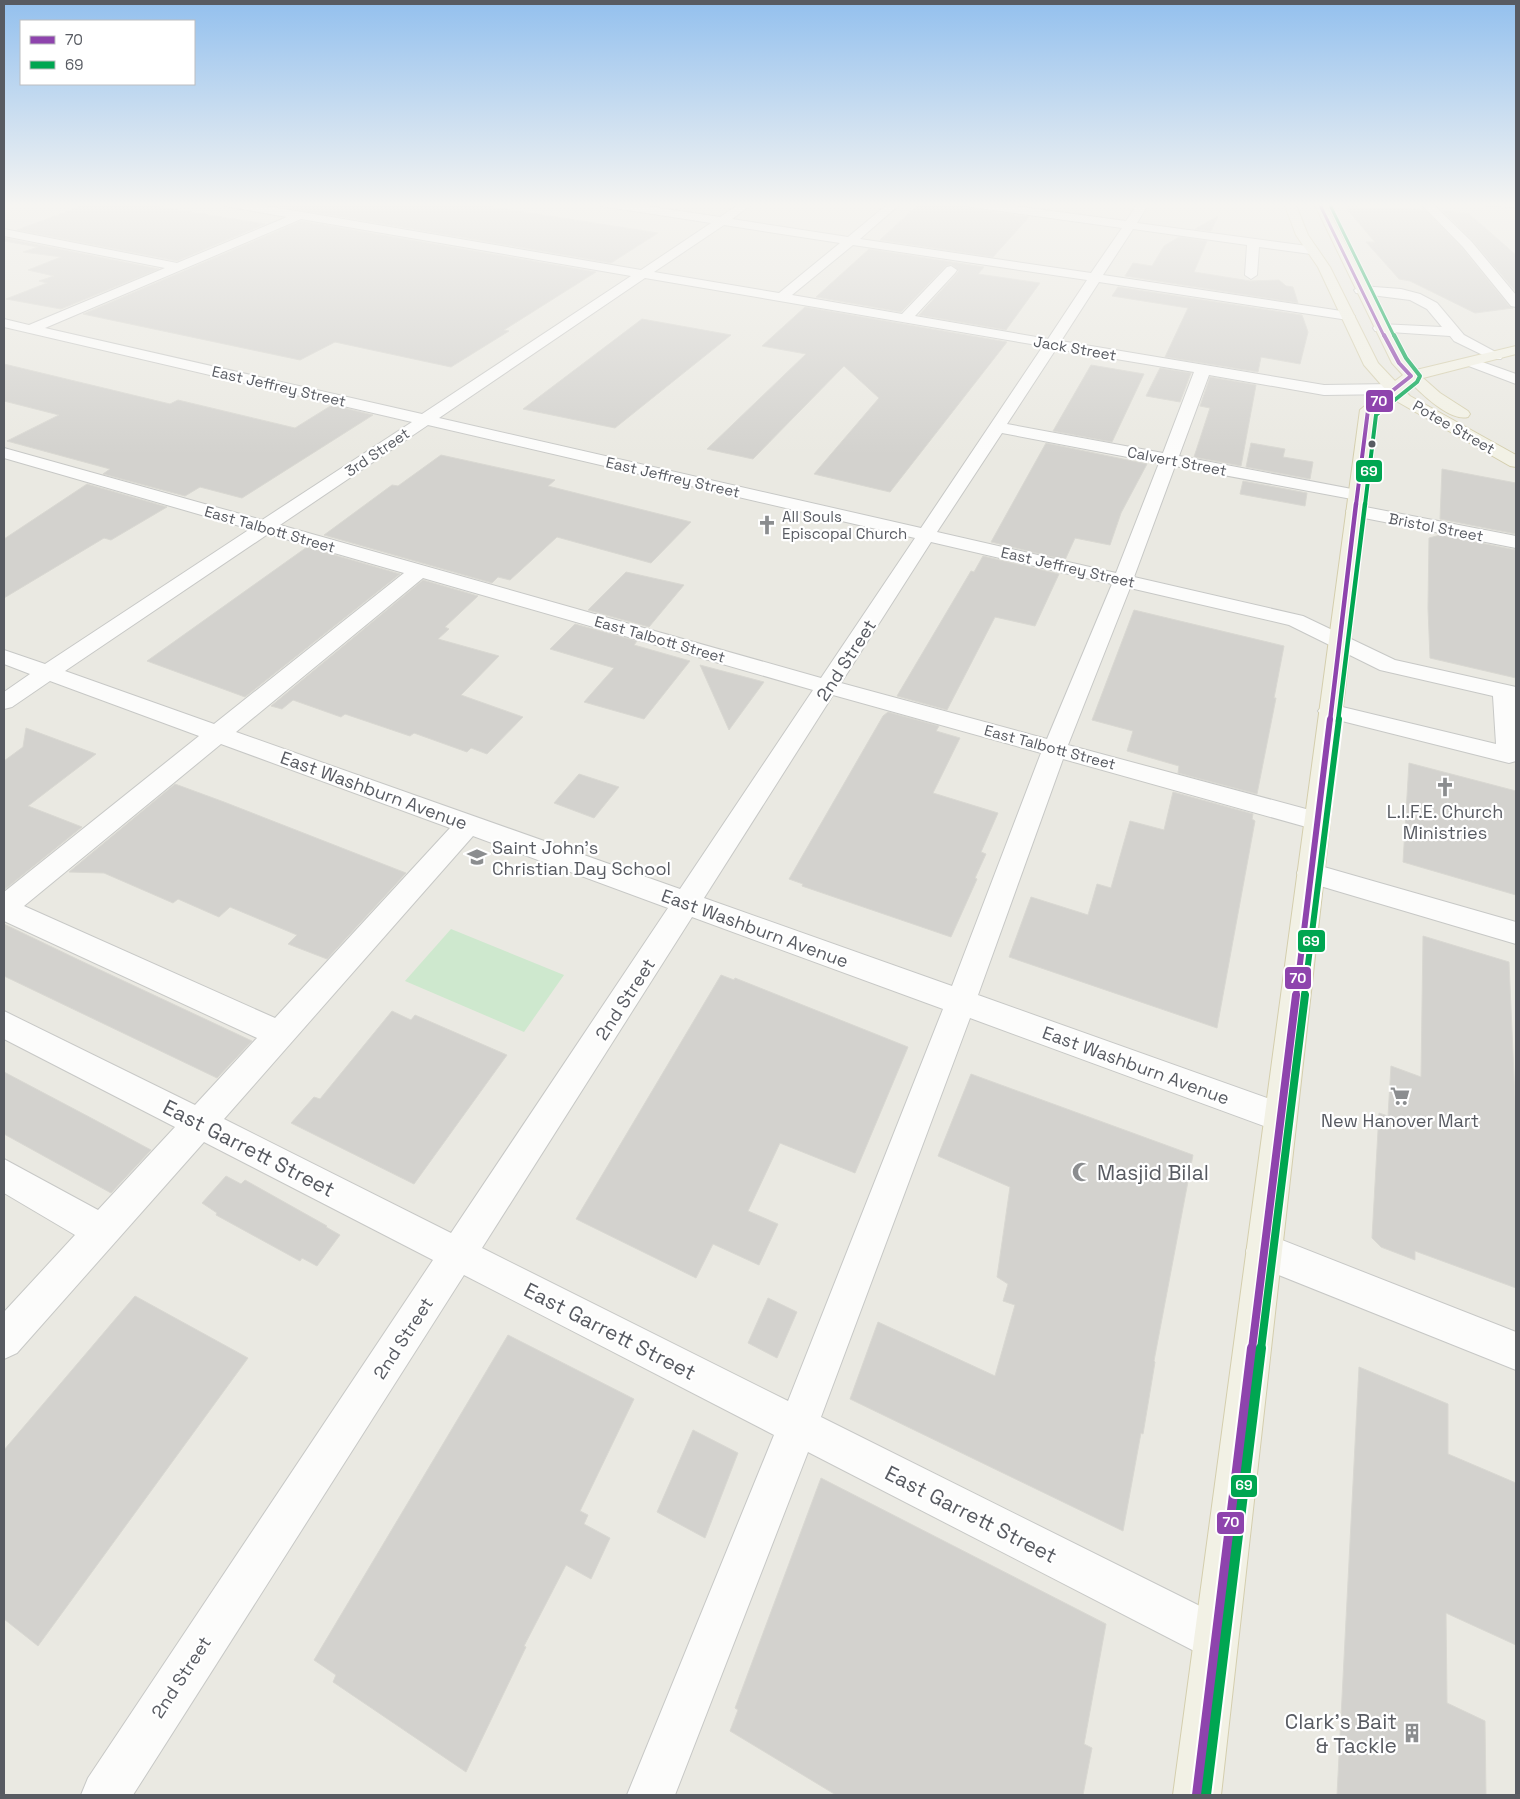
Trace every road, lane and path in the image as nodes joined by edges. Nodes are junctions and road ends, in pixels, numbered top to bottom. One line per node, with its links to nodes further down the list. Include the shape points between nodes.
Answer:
1 (132, 287): 17 (street)
2 (624, 287): 28 (street, 3rd Street)
3 (717, 287): 12 (street, Jack Street)
4 (794, 287): 12 (street)
5 (935, 287): 15 (street)
6 (1089, 287): 20 (street, 2nd Street)
7 (1155, 287): 14 (street)
8 (1334, 287): 14 (main road, Potee Street)
9 (1360, 287): 11 (main road, Potee Street)
10 (1503, 287): 13 (street)
11 (1361, 290): 16 (main road, Potee Street); 19 (street, via 1416,297 1432,306)
12 (781, 298): 15 (street, Jack Street)
13 (1516, 302)
14 (1348, 316): 27 (main road, Potee Street, via 1371,364)
15 (905, 319): 20 (street, Jack Street)
16 (1380, 328): 19 (street); 25 (main road, Potee Street, via 1399,363)
17 (31, 329): 18 (street, East Jeffrey Street); 28 (street, East Jeffrey Street)
18 (8, 330)
19 (1453, 332): 22 (street, via 1468,344)
20 (1052, 344): 24 (street, Jack Street); 29 (street, 2nd Street)
21 (1516, 350): 22 (main road)
22 (1496, 356): 23 (main road)
23 (1471, 362): 25 (main road); 26 (street)
24 (1203, 370): 27 (street, Jack Street, via 1324,390); 32 (street)
25 (1411, 376): 27 (main road); 30 (main road, Potee Street, via 1456,410)
26 (1516, 379)
27 (1393, 389): 33 (main road, Potee Street, via 1433,417); 34 (main road, via 1368,410)
28 (425, 420): 35 (street, 3rd Street); 36 (street, East Jeffrey Street)
29 (998, 427): 32 (street, Calvert Street); 36 (street, 2nd Street)
30 (1516, 444)
31 (4, 453): 35 (street, East Talbott Street)
32 (1169, 460): 34 (street, Calvert Street); 39 (street)
33 (1516, 462)
34 (1356, 503): 37 (street, Bristol Street); 40 (main road)
35 (265, 527): 38 (street, East Talbott Street); 42 (street, 3rd Street)
36 (926, 535): 39 (street, East Jeffrey Street); 43 (street, 2nd Street)
37 (1516, 542)
38 (419, 571): 43 (street, East Talbott Street); 47 (street)
39 (1123, 580): 40 (street, East Jeffrey Street, via 1296,620); 48 (street)
40 (1339, 642): 44 (street, East Jeffrey Street, via 1388,665); 46 (main road)
41 (4, 657): 42 (street, East Washburn Avenue)
42 (47, 673): 45 (street, 3rd Street); 47 (street, East Washburn Avenue)
43 (829, 687): 48 (street, East Talbott Street); 52 (street, 2nd Street)
44 (1510, 692): 46 (street, via 1509,755)
45 (4, 702)
46 (1330, 711): 49 (main road)
47 (217, 734): 50 (street, East Washburn Avenue); 53 (street)
48 (1055, 748): 49 (street, East Talbott Street); 55 (street)
49 (1317, 821): 51 (main road)
50 (469, 824): 52 (street, East Washburn Avenue); 57 (street)
51 (1310, 873): 54 (street); 58 (main road)
52 (687, 904): 55 (street, East Washburn Avenue); 63 (street, 2nd Street)
53 (4, 908): 57 (street)
54 (1516, 932)
55 (960, 1002): 58 (street, East Washburn Avenue); 66 (street)
56 (4, 1024): 59 (street, East Garrett Street)
57 (280, 1034): 59 (street)
58 (1280, 1117): 62 (main road)
59 (200, 1123): 61 (street); 63 (street, East Garrett Street)
60 (4, 1175): 61 (street)
61 (102, 1231): 64 (street)
62 (1264, 1251): 65 (street); 67 (main road)
63 (458, 1254): 66 (street, East Garrett Street); 68 (street, 2nd Street)
64 (4, 1340)
65 (1516, 1351)
66 (798, 1426): 67 (street, East Garrett Street); 69 (street)
67 (1216, 1638): 70 (main road)
68 (104, 1795)
69 (651, 1795)
70 (1197, 1795)

